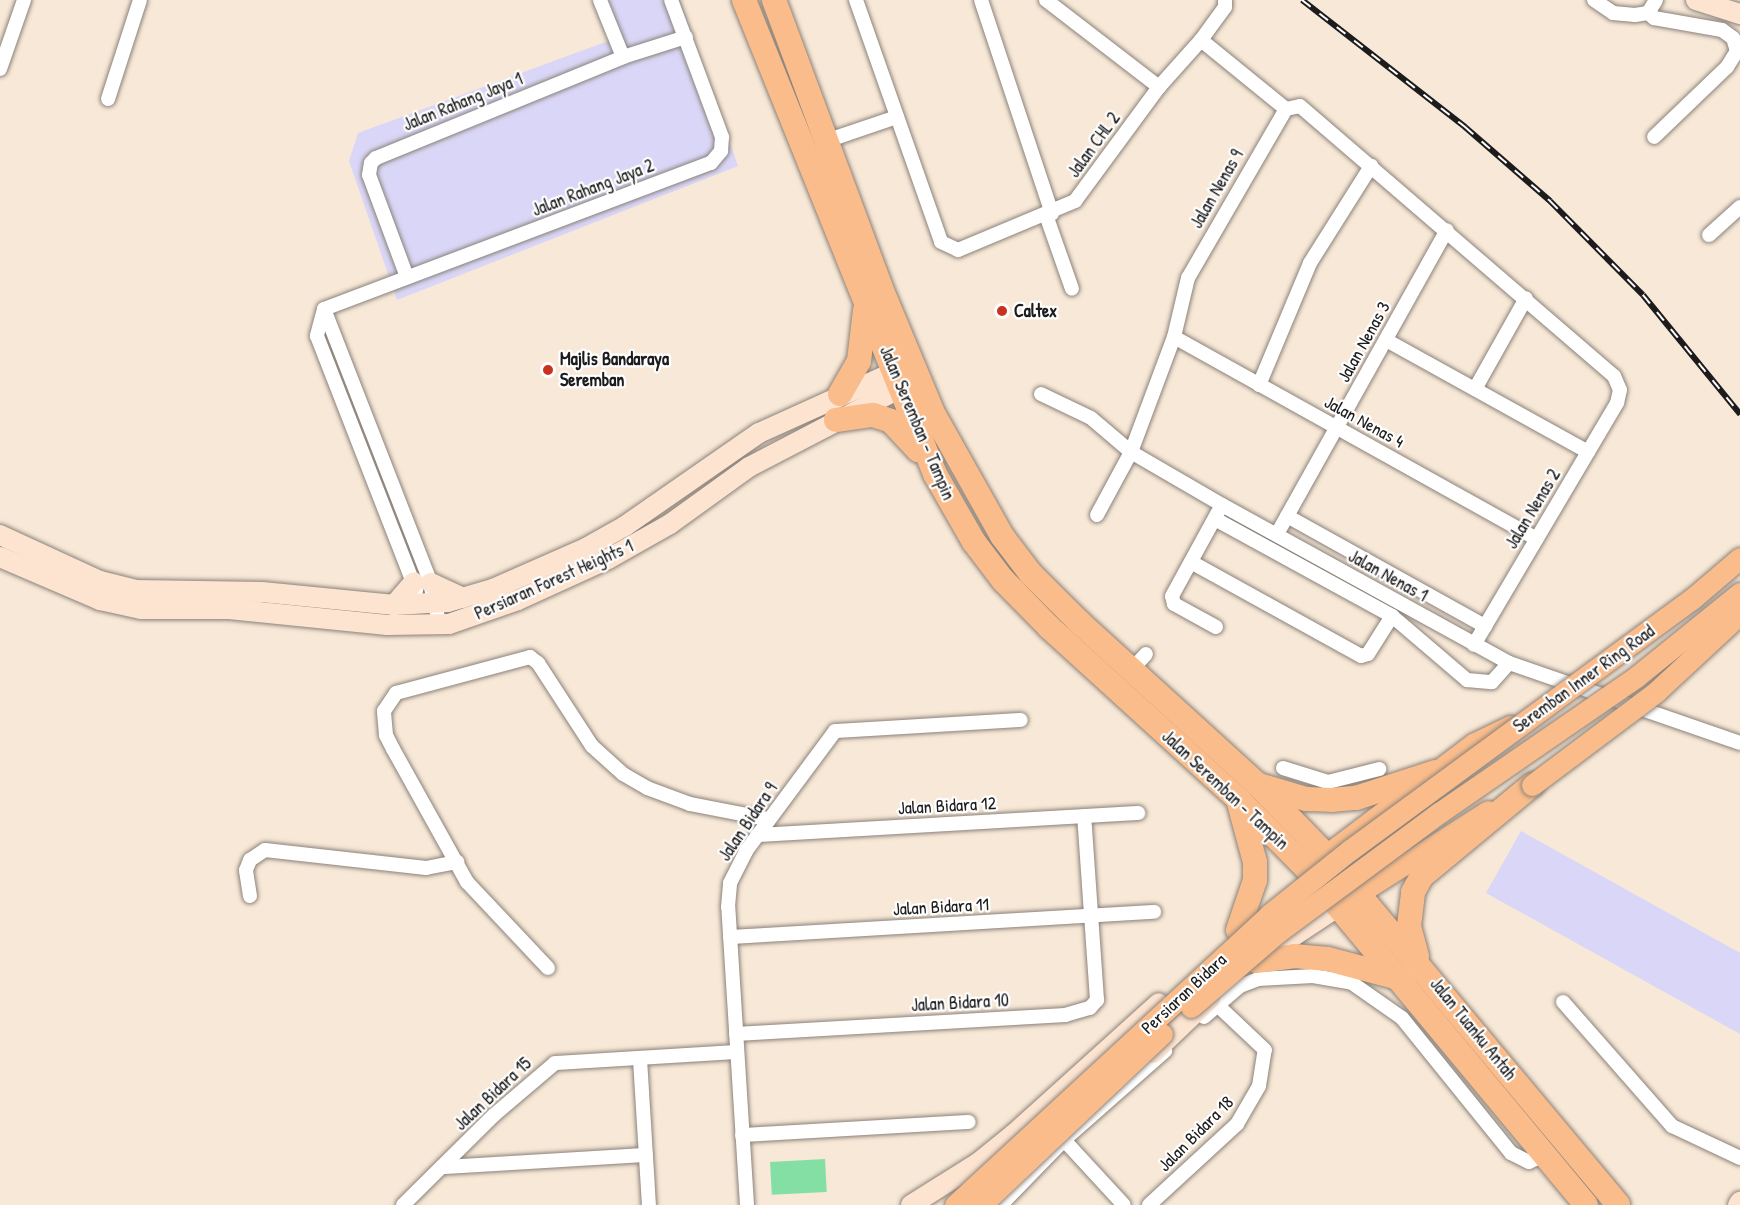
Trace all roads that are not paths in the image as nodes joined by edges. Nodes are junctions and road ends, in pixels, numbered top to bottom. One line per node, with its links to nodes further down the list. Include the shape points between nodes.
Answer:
1 (24, 0): 20 (street)
2 (140, 0): 22 (street)
3 (600, 0): 19 (street)
4 (671, 0): 16 (street, Jalan Rahang Jaya 2)
5 (744, 0): 34 (highway, Jalan Seremban - Tampin)
6 (774, 0): 26 (highway, Jalan Seremban - Tampin)
7 (856, 0): 24 (street)
8 (981, 0): 29 (street)
9 (1046, 0): 21 (street)
10 (1594, 0): 14 (street, via 1613,13)
11 (1656, 0): 14 (street)
12 (1696, 0): 15 (street)
13 (1225, 3): 17 (street, Jalan CHL 2)
14 (1648, 13): 18 (street, via 1654,18 1722,30 1732,38)
15 (1740, 14)
16 (686, 37): 19 (street, Jalan Rahang Jaya 1); 32 (street, Jalan Rahang Jaya 2, via 722,137 721,151 711,163)
17 (1201, 40): 21 (street, Jalan CHL 2); 23 (street)
18 (1738, 51): 25 (street, via 1727,67)
19 (623, 57): 32 (street, Jalan Rahang Jaya 1, via 382,154 371,163 369,175)
20 (0, 69)
21 (1159, 87): 29 (street, Jalan CHL 2, via 1075,201)
22 (108, 99)
23 (1286, 109): 27 (street, via 1307,109); 36 (street, Jalan Nenas 9, via 1188,278)
24 (897, 117): 26 (street); 29 (street, Jalan CHL 2, via 941,242 951,249 958,250)
25 (1654, 137)
26 (826, 141): 78 (highway, Jalan Seremban - Tampin, via 933,413 981,504 1031,574 1139,661)
27 (1371, 166): 30 (street); 39 (street, via 1310,263)
28 (1740, 207): 31 (street)
29 (1049, 214): 33 (street)
30 (1448, 230): 35 (street); 37 (street, Jalan Nenas 3)
31 (1709, 235)
32 (407, 277): 58 (street, Jalan Rahang Jaya 2, via 324,309 317,336)
33 (1072, 289)
34 (866, 298): 38 (highway, Jalan Seremban - Tampin); 41 (highway, via 859,361)
35 (1526, 298): 40 (street); 46 (street, Jalan Nenas 2, via 1614,376 1620,390 1617,403)
36 (1174, 337): 39 (street, Jalan Nenas 4); 45 (street, Jalan Nenas 9)
37 (1386, 340): 40 (street); 44 (street, Jalan Nenas 3)
38 (896, 381): 41 (street, Persiaran Forest Heights 1); 43 (street, Persiaran Forest Heights 1); 47 (highway, Jalan Seremban - Tampin)
39 (1259, 385): 44 (street, Jalan Nenas 4)
40 (1474, 389): 46 (street)
41 (840, 394): 60 (street, Persiaran Forest Heights 1, via 725,453 647,512 586,548)
42 (1041, 394): 45 (street, Jalan Nenas 1, via 1091,418)
43 (836, 420): 47 (highway, via 873,416 891,421 911,438); 67 (street, Persiaran Forest Heights 1, via 749,467 670,524 608,559 518,600)
44 (1337, 428): 50 (street, Jalan Nenas 3); 54 (street, Jalan Nenas 4)
45 (1131, 452): 48 (street, Jalan Nenas 1); 49 (street, Jalan Nenas 9)
46 (1588, 452): 54 (street, Jalan Nenas 2)
47 (934, 474): 80 (highway, Jalan Seremban - Tampin, via 974,542 1004,580 1050,628)
48 (1222, 505): 51 (street); 52 (street, Jalan Nenas 1)
49 (1096, 515)
50 (1287, 516): 52 (street, Jalan Nenas 3); 66 (street)
51 (1215, 519): 57 (street); 65 (street)
52 (1277, 534): 63 (street, Jalan Nenas 1)
53 (0, 535): 61 (street, Persiaran Forest Heights 1, via 100,581 135,590 262,592)
54 (1537, 539): 66 (street, Jalan Nenas 2)
55 (0, 557): 67 (street, Persiaran Forest Heights 1, via 100,600 141,609 262,611)
56 (1740, 558): 72 (main road, Seremban Inner Ring Road, bridge, via 1692,599)
57 (1191, 562): 65 (street, via 1361,656 1368,654); 68 (street, via 1172,596 1174,604)
58 (422, 582): 60 (street); 61 (street); 62 (street)
59 (1740, 593): 81 (main road, Seremban Inner Ring Road, bridge, via 1636,676)
60 (463, 598): 62 (street, Persiaran Forest Heights 1)
61 (394, 605): 62 (street, Persiaran Forest Heights 1)
62 (428, 605): 67 (street)
63 (1418, 614): 69 (street); 70 (street, Jalan Nenas 1)
64 (1740, 614): 79 (main road, bridge, via 1657,691)
65 (1392, 616): 69 (street)
66 (1485, 626): 70 (street, Jalan Nenas 2)
67 (431, 627)
68 (1216, 627)
69 (1408, 630): 71 (street, via 1467,680 1492,682)
70 (1474, 645): 71 (street, Jalan Nenas 1)
71 (1509, 663): 74 (street, Jalan Nenas 1)
72 (1539, 711): 77 (main road, bridge, via 1473,744); 81 (main road, Seremban Inner Ring Road, bridge)
73 (1021, 720): 85 (street, Jalan Bidara 9, via 835,731)
74 (1740, 743)
75 (1283, 768): 76 (street, via 1328,782)
76 (1379, 769)
77 (1435, 772): 78 (highway, via 1356,798 1331,800 1306,799); 83 (main road)
78 (1257, 784): 89 (highway, Jalan Seremban - Tampin)
79 (1532, 785): 87 (main road); 100 (highway, via 1422,876 1413,892 1409,926)
80 (1239, 800): 89 (highway, Jalan Seremban - Tampin); 96 (highway, via 1253,852 1255,880)
81 (1432, 805): 117 (main road, Persiaran Bidara, bridge, via 1270,914); 118 (main road, Persiaran Bidara, bridge, via 1206,993)
82 (1138, 813): 84 (street, Jalan Bidara 12)
83 (1377, 815): 87 (main road, via 1378,837 1384,846 1394,853); 89 (main road)
84 (1084, 816): 86 (street, Jalan Bidara 12); 94 (street)
85 (768, 819): 86 (street, Jalan Bidara 9); 88 (street, via 690,804 623,774 592,746 538,663 520,657 396,693 386,705 386,735)
86 (757, 835): 97 (street, Jalan Bidara 9, via 730,883)
87 (1418, 854): 91 (main road)
88 (457, 862): 90 (street, via 426,868 265,850 250,860 246,870); 99 (street, via 476,894)
89 (1317, 862): 91 (highway, Jalan Tuanku Antah); 92 (street, Persiaran Bidara)
90 (250, 896)
91 (1349, 899): 95 (street, Persiaran Bidara); 100 (highway, Jalan Tuanku Antah)
92 (1272, 901): 95 (street, via 1284,898 1305,905 1310,911); 96 (street, Persiaran Bidara)
93 (1154, 912): 94 (street, Jalan Bidara 11)
94 (1090, 916): 97 (street, Jalan Bidara 11); 103 (street, Jalan Bidara 10, via 1097,1000 1078,1013)
95 (1309, 926): 98 (street, Persiaran Bidara)
96 (1238, 930): 116 (street, Persiaran Bidara, via 1014,1134 978,1163)
97 (730, 937): 103 (street, Jalan Bidara 9)
98 (1256, 961): 100 (highway, via 1294,956); 101 (street, Persiaran Bidara)
99 (548, 968)
100 (1411, 971): 109 (highway, Jalan Tuanku Antah); 124 (highway, Jalan Tuanku Antah)
101 (1214, 1002): 108 (street); 109 (street, via 1240,986 1276,976 1313,975 1352,983 1402,1018 1511,1154 1530,1162); 119 (street, Persiaran Bidara); 122 (street, Jalan Bidara 18, via 1265,1050 1259,1086 1237,1124)
102 (1563, 1002): 111 (street, via 1672,1126)
103 (736, 1034): 104 (street, Jalan Bidara 9)
104 (737, 1052): 105 (street, Jalan Bidara 15); 107 (street, Jalan Bidara 9)
105 (640, 1059): 110 (street); 112 (street, Jalan Bidara 15, via 571,1059 555,1063 494,1115)
106 (969, 1122): 107 (street)
107 (742, 1135): 115 (street, Jalan Bidara 9)
108 (1064, 1140): 120 (street); 121 (street)
109 (1546, 1154): 123 (highway, Jalan Tuanku Antah)
110 (646, 1155): 112 (street); 114 (street)
111 (1740, 1158)
112 (444, 1167): 113 (street, Jalan Bidara 15)
113 (403, 1205)
114 (649, 1205)
115 (747, 1205)
116 (911, 1205)
117 (954, 1205)
118 (981, 1205)
119 (992, 1205)
120 (1001, 1205)
121 (1124, 1205)
122 (1149, 1205)
123 (1586, 1205)
124 (1618, 1205)

